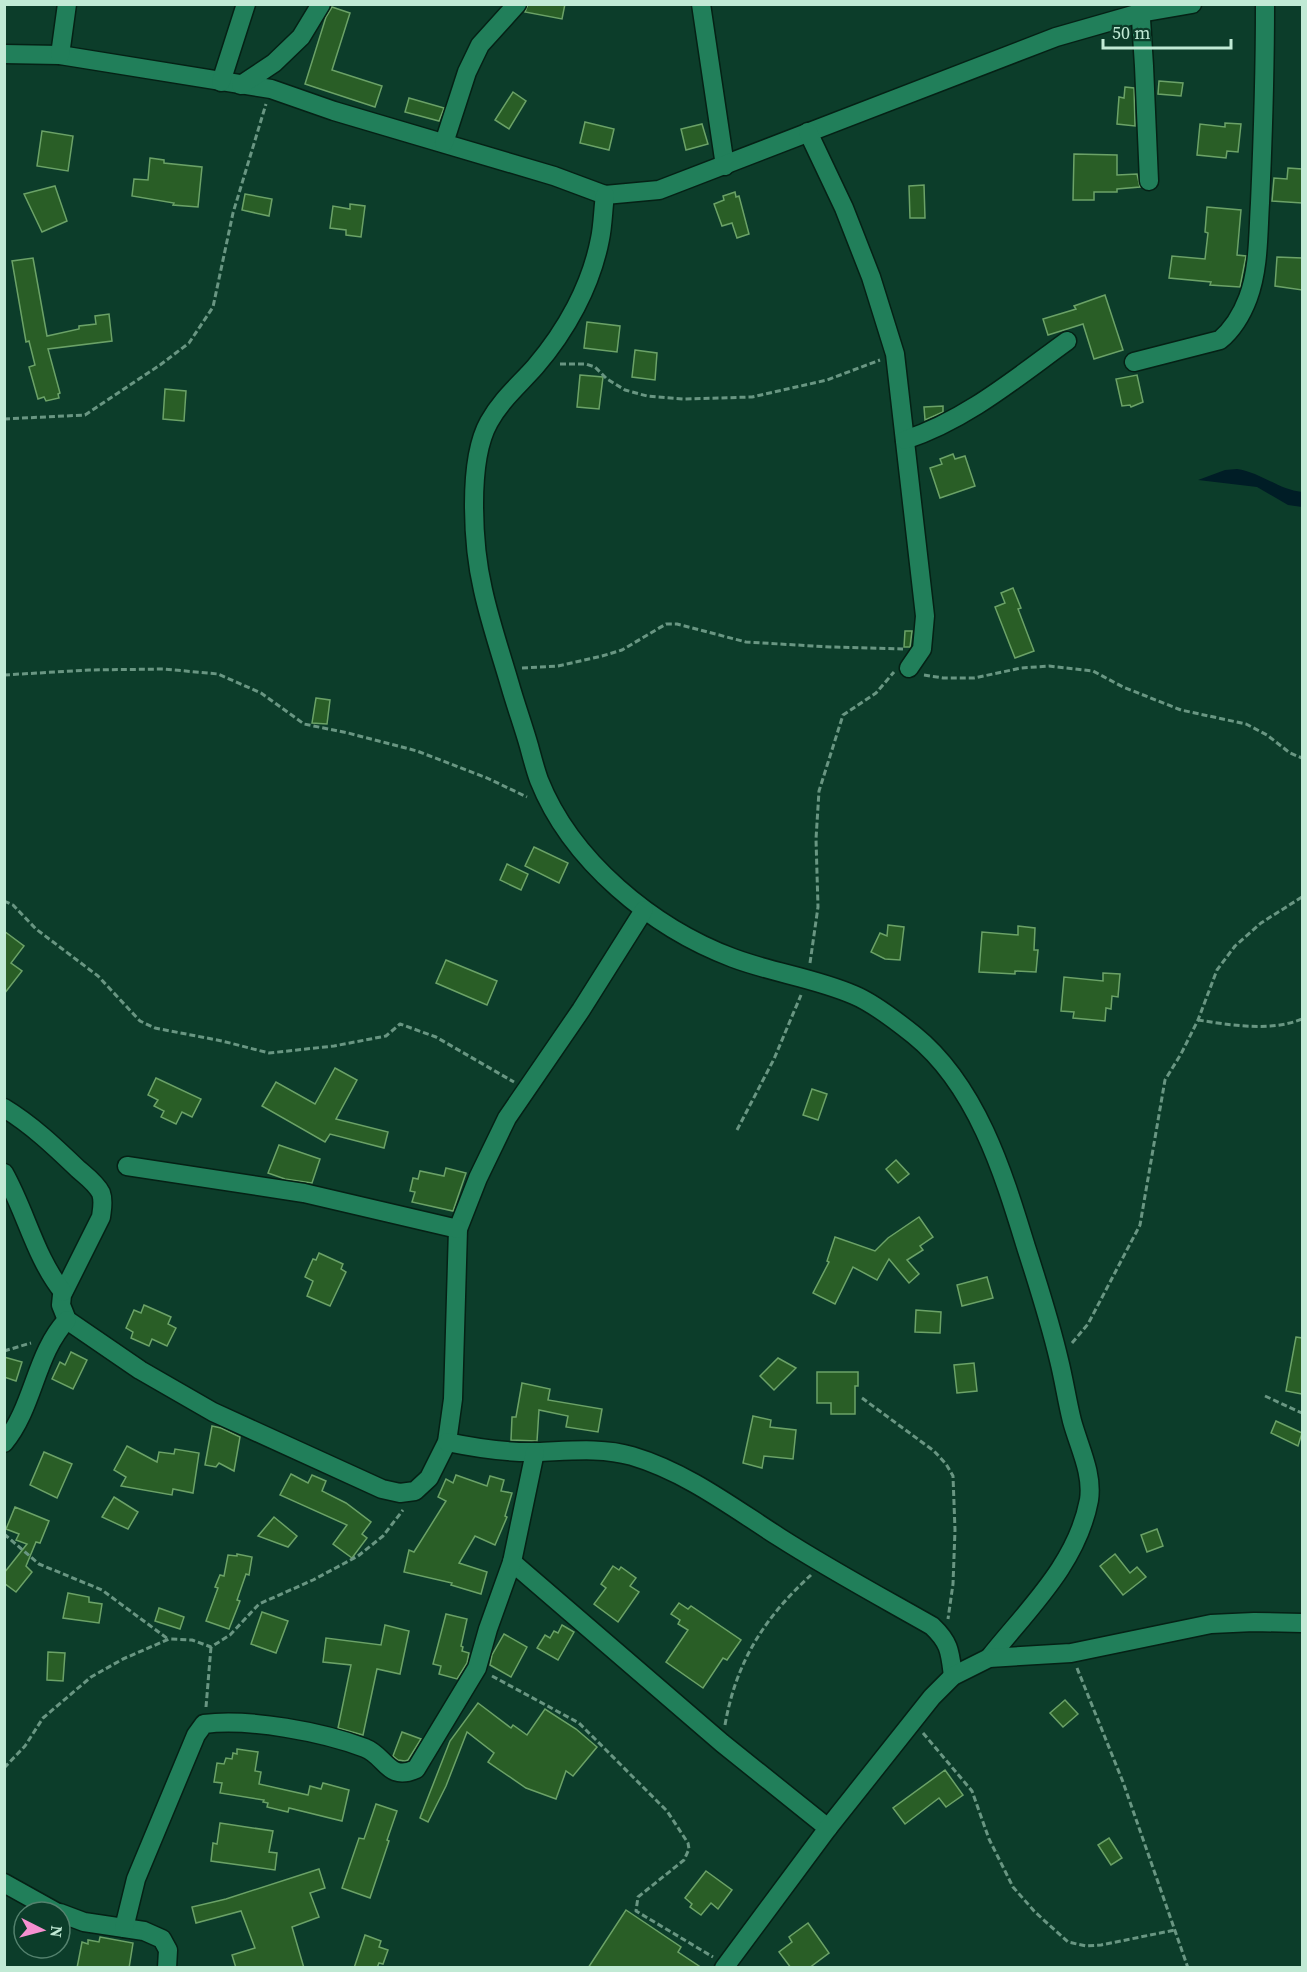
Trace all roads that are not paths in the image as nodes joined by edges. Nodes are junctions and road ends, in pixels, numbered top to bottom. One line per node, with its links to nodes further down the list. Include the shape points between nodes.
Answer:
1 (67, 4): 10 (street)
2 (246, 4): 11 (street)
3 (321, 4): 12 (street, via 301,37 274,63)
4 (518, 4): 14 (street, via 480,45)
5 (701, 4): 15 (street)
6 (1192, 4): 8 (street)
7 (1265, 4): 19 (street, via 1258,245 1249,296 1241,314 1220,340)
8 (1140, 9): 13 (street); 16 (street)
9 (4, 54): 10 (street)
10 (60, 55): 11 (street)
11 (221, 82): 12 (street)
12 (241, 85): 14 (street, via 271,89)
13 (808, 132): 15 (street); 20 (street, via 871,277 895,354)
14 (444, 143): 17 (street)
15 (725, 166): 17 (street, via 659,190)
16 (1149, 181)
17 (605, 195): 22 (street, via 600,240 569,320 537,365 499,404 485,428 475,467 474,521 482,588 537,777 555,817 609,879)
18 (1067, 341): 20 (street, via 947,424)
19 (1134, 362)
20 (905, 440): 21 (street, via 925,616 922,649)
21 (909, 668)
22 (644, 910): 26 (street, via 507,1118); 34 (street, via 689,938 733,958 858,996 916,1037 950,1071 978,1118 1009,1192 1058,1358 1090,1492 1084,1522 1073,1547 1038,1601)
23 (4, 1108): 27 (street, via 56,1148 102,1195 100,1217)
24 (127, 1166): 26 (street, via 304,1193)
25 (4, 1173): 27 (street, via 44,1263)
26 (458, 1229): 29 (street, via 453,1399)
27 (63, 1292): 28 (street, via 61,1305)
28 (67, 1320): 29 (street, via 140,1370 213,1412 382,1490 415,1491 429,1478); 30 (street, via 55,1333 20,1419)
29 (447, 1442): 31 (street)
30 (4, 1443)
31 (535, 1452): 32 (street); 35 (street, via 564,1450 630,1456 669,1470 932,1626 946,1638)
32 (512, 1562): 36 (street, via 722,1743); 40 (street, via 477,1668 416,1769 407,1773 394,1771 371,1750 333,1738 252,1723 204,1724 140,1868)
33 (1302, 1623): 34 (street, via 1211,1624 1071,1653)
34 (989, 1658): 35 (street)
35 (953, 1676): 36 (street)
36 (828, 1828): 41 (street)
37 (4, 1883): 38 (street)
38 (35, 1900)
39 (72, 1918): 40 (street)
40 (124, 1928): 42 (street, via 162,1939 168,1950)
41 (725, 1966)
42 (168, 1968)

